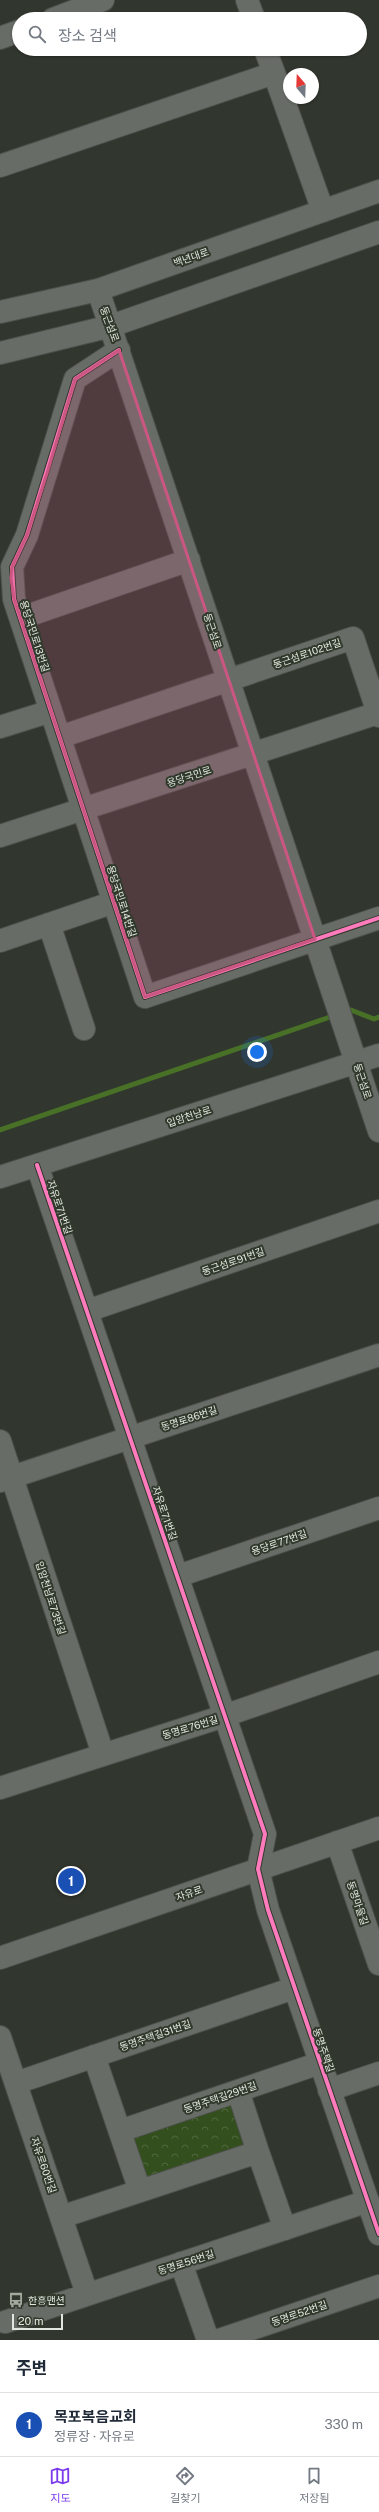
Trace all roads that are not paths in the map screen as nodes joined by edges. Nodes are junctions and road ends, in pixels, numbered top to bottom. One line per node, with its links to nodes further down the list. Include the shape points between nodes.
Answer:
1 (247, 0): 4 (street)
2 (103, 1): 3 (street)
3 (72, 12)
4 (251, 12)
5 (12, 34): 6 (street)
6 (0, 38)
7 (268, 56): 8 (street)
8 (274, 73): 9 (street); 11 (street)
9 (0, 166)
10 (379, 192): 11 (street, 백년대로)
11 (323, 211): 13 (street, 백년대로)
12 (379, 232): 15 (street)
13 (98, 290): 14 (street, 백년대로); 15 (street, 둥근섬로)
14 (1, 309)
15 (111, 326): 16 (street, 둥근섬로); 17 (street)
16 (119, 350): 18 (street, 둥근섬로); 19 (street, 용당국민로13번길, via 75,379 27,535 12,567 14,599)
17 (0, 353)
18 (189, 560): 19 (street); 20 (street, 둥근섬로)
19 (21, 618): 21 (street, 용당국민로13번길)
20 (229, 680): 22 (street, 둥근섬로102번길, via 353,638); 24 (street); 25 (street, 둥근섬로)
21 (51, 711): 23 (street); 24 (street, 용당국민로13번길)
22 (378, 714): 25 (street, 용당국민로)
23 (0, 727)
24 (60, 737): 26 (street, 용당국민로13번길)
25 (254, 754): 26 (street, 용당국민로); 31 (street, 둥근섬로)
26 (84, 810): 27 (street, 용당국민로); 28 (street, 용당국민로14번길)
27 (0, 836)
28 (114, 902): 30 (street); 31 (street, 용당국민로14번길, via 145,997)
29 (379, 918): 31 (street)
30 (48, 924): 32 (street); 33 (street)
31 (315, 939): 35 (street, 둥근섬로)
32 (0, 941)
33 (84, 1029)
34 (379, 1055): 35 (street, 입암천남로)
35 (355, 1058): 36 (street, 둥근섬로); 37 (street, 입암천남로)
36 (379, 1131)
37 (37, 1165): 38 (street, 입암천남로); 40 (street, 자유로71번길)
38 (0, 1177)
39 (379, 1211): 40 (street, 둥근섬로91번길)
40 (87, 1311): 42 (street, 자유로71번길)
41 (379, 1355): 42 (street, 동명로86번길)
42 (131, 1437): 44 (street, 동명로86번길); 46 (street, 자유로71번길)
43 (0, 1441): 44 (street, 입암천남로73번길)
44 (6, 1479): 49 (street, 입암천남로73번길)
45 (379, 1508): 46 (street, 용당로77번길)
46 (178, 1576): 48 (street, 자유로71번길)
47 (379, 1662): 48 (street, 동명로76번길)
48 (224, 1716): 49 (street, 동명로76번길); 53 (street, 자유로71번길, via 265,1834)
49 (103, 1754): 50 (street, 동명로76번길)
50 (0, 1788)
51 (379, 1828): 52 (street, 자유로)
52 (337, 1842): 53 (street, 자유로); 55 (street, 동명마을길)
53 (258, 1869): 54 (street, 자유로); 56 (street, 동명주택길, via 268,1910)
54 (0, 1958)
55 (379, 1962)
56 (294, 1988): 58 (street, 동명주택길31번길); 59 (street, 동명주택길)
57 (0, 2037): 61 (street, 자유로60번길)
58 (94, 2056): 61 (street, 동명주택길31번길); 64 (street)
59 (320, 2063): 62 (street, 동명주택길); 63 (street, 동명주택길29번길)
60 (379, 2073): 62 (street)
61 (16, 2083): 68 (street, 자유로60번길)
62 (329, 2090): 67 (street, 동명주택길)
63 (238, 2092): 64 (street, 동명주택길29번길); 65 (street)
64 (120, 2131): 66 (street)
65 (258, 2152): 66 (street); 69 (street)
66 (140, 2190): 68 (street)
67 (368, 2201): 69 (street, 동명로56번길); 70 (street, 동명주택길)
68 (62, 2217): 73 (street, 자유로60번길)
69 (285, 2229): 71 (street, 동명로56번길)
70 (379, 2234)
71 (181, 2263): 73 (street, 동명로56번길); 75 (street)
72 (379, 2286): 76 (street, 동명로52번길)
73 (87, 2294): 74 (street, 동명로56번길)
74 (5, 2323)
75 (208, 2340)
76 (219, 2340)

